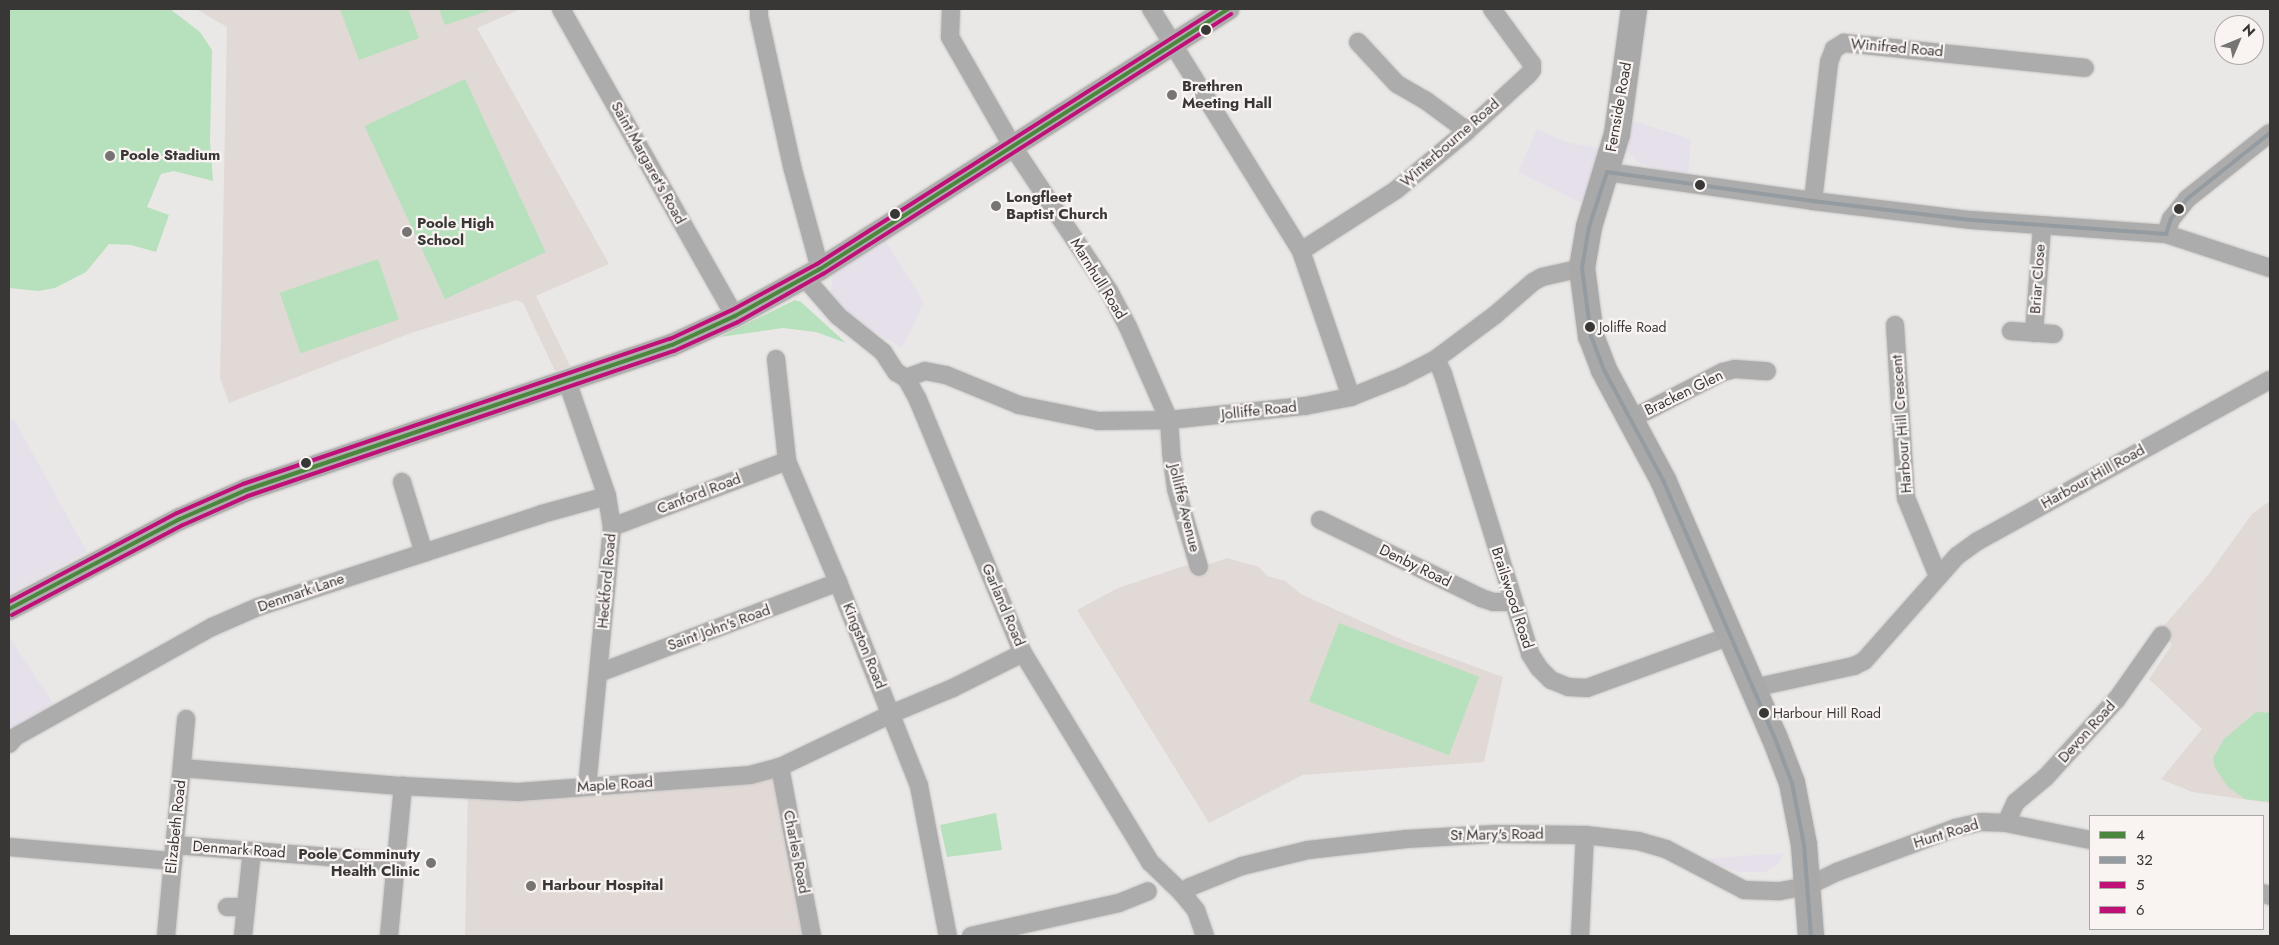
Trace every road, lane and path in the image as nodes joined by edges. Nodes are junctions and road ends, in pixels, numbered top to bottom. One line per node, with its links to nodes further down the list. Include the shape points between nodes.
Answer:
1 (561, 9): 22 (street, Saint Margaret's Road)
2 (759, 9): 21 (street)
3 (951, 9): 13 (street, Marnhull Road, via 950,37)
4 (1151, 9): 9 (street)
5 (1228, 9): 9 (main road)
6 (1492, 9): 11 (street, Winterbourne Road, via 1532,64 1532,70)
7 (1634, 9): 14 (highway, Fernside Road, via 1622,105)
8 (1358, 42): 11 (street, via 1397,84)
9 (1173, 46): 13 (main road); 18 (street)
10 (2086, 68): 15 (street, Winifred Road, via 1844,43 1834,49 1829,62)
11 (1467, 131): 18 (street, Winterbourne Road, via 1396,190)
12 (2270, 133): 17 (street, via 2187,199 2172,219)
13 (1013, 146): 21 (main road); 35 (street, Marnhull Road, via 1109,292)
14 (1607, 172): 15 (street); 19 (highway, Fernside Road, via 1589,227)
15 (1813, 201): 16 (street)
16 (2042, 226): 17 (street); 25 (street, Briar Close)
17 (2166, 234): 20 (street)
18 (1301, 250): 33 (street)
19 (1582, 268): 28 (street, Jolliffe Road, via 1533,282); 34 (highway, Fernside Road, via 1591,336 1604,370)
20 (2270, 268)
21 (812, 274): 22 (main road); 30 (street, Garland Road, via 838,316 884,352 896,372)
22 (735, 316): 32 (main road, via 672,346)
23 (1895, 325): 43 (street, Harbour Hill Crescent, via 1906,498)
24 (2011, 331): 25 (street, Briar Close)
25 (2034, 333): 26 (street, Briar Close)
26 (2054, 334)
27 (776, 359): 36 (street, Kingston Road)
28 (1436, 359): 33 (street, Jolliffe Road); 45 (street, Brailswood Road)
29 (1767, 371): 34 (street, Bracken Glen, via 1735,369 1723,372)
30 (906, 378): 35 (street, Jolliffe Road, via 925,371 946,375 1020,404 1098,422); 49 (street, Garland Road)
31 (2270, 380): 43 (street, Harbour Hill Road, via 1978,541 1957,556)
32 (567, 381): 38 (street, Heckford Road); 46 (main road, via 246,490 180,520)
33 (1351, 398): 35 (street, Jolliffe Road)
34 (1631, 419): 48 (highway, Fernside Road, via 1663,480)
35 (1169, 420): 42 (street, Jolliffe Avenue, via 1176,489)
36 (787, 461): 40 (street, Canford Road); 44 (street, Kingston Road)
37 (402, 482): 41 (street)
38 (607, 496): 40 (street, Heckford Road); 41 (street, Denmark Lane)
39 (1320, 520): 45 (street, Denby Road, via 1481,598)
40 (612, 527): 50 (street, Heckford Road)
41 (424, 553): 54 (street, Denmark Lane, via 258,607 212,627)
42 (1199, 566)
43 (1938, 576): 51 (street, Harbour Hill Road, via 1864,660 1854,666)
44 (838, 582): 50 (street, Saint John's Road); 52 (street, Kingston Road)
45 (1513, 602): 48 (street, Brailswood Road, via 1530,654 1539,668 1551,680 1568,687 1587,688 1606,683)
46 (9, 609)
47 (2162, 635): 59 (street, Devon Road, via 2117,699 2045,778 2016,802)
48 (1730, 636): 51 (highway, Fernside Road)
49 (1023, 653): 52 (street, Maple Road, via 954,688); 68 (street, Garland Road, via 1150,862)
50 (599, 673): 58 (street, Heckford Road)
51 (1753, 688): 66 (highway, Fernside Road, via 1792,783)
52 (892, 714): 55 (street, Maple Road); 75 (street, Kingston Road, via 919,786)
53 (186, 719): 56 (street, Elizabeth Road)
54 (11, 738)
55 (780, 767): 58 (street, Maple Road, via 750,774); 74 (street, Charles Road)
56 (182, 768): 57 (street, Maple Road); 64 (street, Elizabeth Road)
57 (403, 786): 58 (street, Maple Road, via 518,792); 65 (street)
58 (587, 787)
59 (2006, 823): 61 (street, Hunt Road); 66 (street, Hunt Road, via 1981,822 1955,828)
60 (1585, 835): 66 (street, St Mary's Road, via 1653,844 1744,890 1780,891); 68 (street, St Mary's Road, via 1496,834 1397,839 1308,850 1242,866); 78 (street)
61 (2089, 840)
62 (9, 847): 64 (street, Denmark Road)
63 (252, 851): 64 (street, Denmark Road); 65 (street, Denmark Road); 70 (street)
64 (173, 853): 71 (street, Elizabeth Road)
65 (395, 862): 73 (street)
66 (1808, 886): 79 (highway, Fernside Road)
67 (1148, 892): 76 (street, via 1119,903)
68 (1182, 893): 77 (street, Garland Road, via 1196,910)
69 (227, 907): 70 (street)
70 (246, 907): 72 (street)
71 (166, 936)
72 (244, 936)
73 (389, 936)
74 (812, 936)
75 (948, 936)
76 (970, 936)
77 (1205, 936)
78 (1580, 936)
79 (1811, 936)

